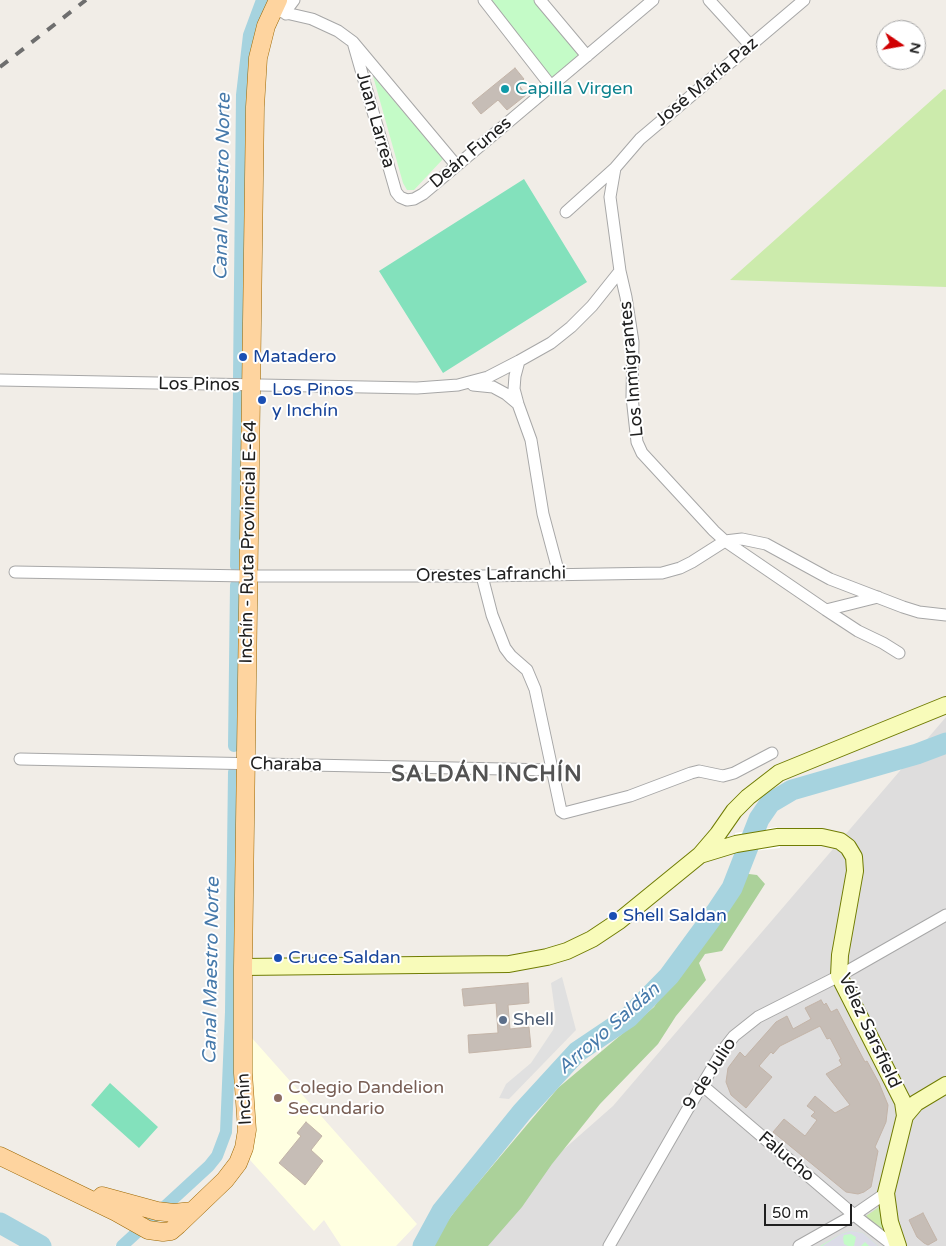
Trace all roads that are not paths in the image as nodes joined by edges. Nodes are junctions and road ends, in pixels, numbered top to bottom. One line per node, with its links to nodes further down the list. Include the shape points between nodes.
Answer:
1 (294, 0): 7 (street, via 288,8)
2 (484, 0): 11 (street)
3 (540, 0): 10 (street)
4 (653, 0): 10 (street, Deán Funes)
5 (709, 0): 9 (street)
6 (804, 0): 9 (street, José María Paz)
7 (279, 8): 8 (street, via 312,19); 20 (main road, Inchín - Ruta Provincial E-64, via 262,42 256,79)
8 (353, 42): 12 (street); 14 (street, Juan Larrea)
9 (750, 45): 13 (street, José María Paz, via 640,139)
10 (587, 56): 11 (street, Deán Funes)
11 (551, 86): 12 (street, Deán Funes)
12 (456, 165): 14 (street, Deán Funes, via 414,199)
13 (615, 168): 15 (street, José María Paz); 16 (street, Los Inmigrantes, via 610,198)
14 (400, 198)
15 (566, 212)
16 (620, 271): 17 (street, Los Pinos, via 571,327 551,343); 22 (street, Los Inmigrantes, via 633,342 632,397 637,442 655,468)
17 (518, 361): 19 (street, Los Pinos, via 488,377); 21 (street, via 514,389)
18 (0, 380): 20 (street, Los Pinos)
19 (458, 385): 20 (street, Los Pinos, via 417,388); 21 (street, Los Pinos, via 493,388)
20 (251, 386): 25 (main road, Inchín - Ruta Provincial E-64)
21 (518, 404): 24 (street, via 531,440 543,514)
22 (725, 541): 24 (street, Orestes Lafranchi, via 670,572); 27 (street, via 742,539 766,544 830,579); 28 (street, Los Inmigrantes)
23 (15, 572): 25 (street, Orestes Lafranchi)
24 (559, 574): 26 (street, Orestes Lafranchi)
25 (248, 576): 26 (street, Orestes Lafranchi); 34 (main road, Inchín - Ruta Provincial E-64)
26 (482, 576): 35 (street, via 505,648 527,670 536,689)
27 (878, 597): 28 (street); 29 (street, via 919,612)
28 (826, 610): 30 (street, Los Inmigrantes)
29 (946, 615)
30 (899, 653)
31 (946, 705): 36 (main road, via 779,773 748,797)
32 (772, 753): 35 (street, via 724,776 699,771 630,796 564,813)
33 (20, 759): 34 (street, Charaba)
34 (246, 764): 35 (street, Charaba); 40 (main road, Inchín - Ruta Provincial E-64)
35 (552, 770)
36 (725, 824): 37 (main road, via 722,837 726,844); 38 (main road)
37 (733, 845): 38 (main road, Vélez Sarsfield); 41 (main road, Vélez Sarsfield, via 778,837 832,838 848,847 854,858 855,872)
38 (700, 855): 40 (main road, via 592,939 547,957 509,964)
39 (946, 915): 41 (street, 9 de Julio)
40 (243, 967): 45 (main road, Inchín, via 243,1073 247,1130 244,1148 233,1170 192,1211 142,1207 95,1194)
41 (839, 976): 43 (street, 9 de Julio, via 743,1027); 44 (main road, Vélez Sarsfield)
42 (946, 1085): 44 (main road)
43 (702, 1086): 47 (street, Falucho); 48 (street, 9 de Julio)
44 (908, 1107): 46 (main road)
45 (0, 1156)
46 (886, 1193): 47 (street); 51 (main road)
47 (854, 1215): 49 (street); 50 (street, Falucho)
48 (609, 1246)
49 (799, 1246)
50 (894, 1246)
51 (898, 1246)

